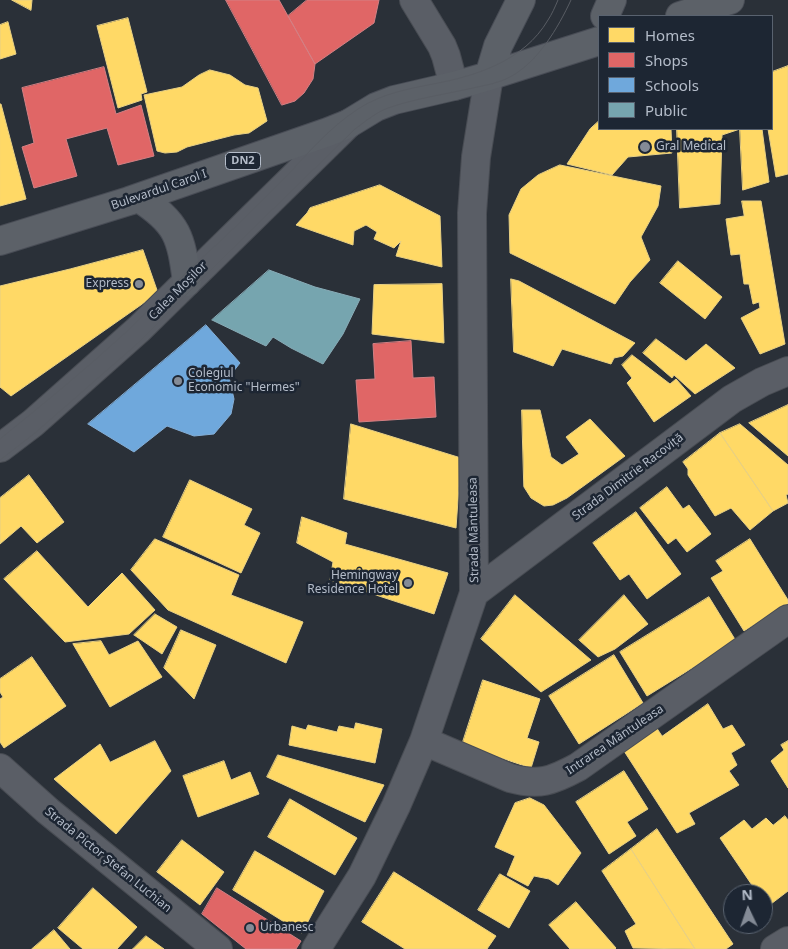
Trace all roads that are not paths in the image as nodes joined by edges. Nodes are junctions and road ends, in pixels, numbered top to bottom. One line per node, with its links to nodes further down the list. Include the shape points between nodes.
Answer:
1 (414, 0): 9 (street, via 442,46)
2 (520, 0): 8 (main road, via 498,46)
3 (612, 0): 6 (main road)
4 (730, 0): 5 (main road)
5 (687, 9)
6 (605, 15)
7 (597, 38): 8 (main road, Bulevardul Carol I / DN2)
8 (490, 76): 9 (main road, Bulevardul Carol I / DN2); 16 (street, Strada Mântuleasa, via 476,158 472,213)
9 (454, 86): 10 (main road, Bulevardul Carol I / DN2, via 394,100)
10 (348, 124): 11 (main road, Bulevardul Carol I / DN2); 13 (street, Calea Moșilor)
11 (139, 198): 12 (main road, Bulevardul Carol I / DN2); 13 (main road, via 155,208 177,233)
12 (0, 241)
13 (187, 282): 15 (street, Calea Moșilor, via 139,329)
14 (788, 370): 16 (street, Strada Dimitrie Racoviță, via 732,399)
15 (0, 448)
16 (474, 594): 18 (street, Strada Mântuleasa)
17 (788, 619): 18 (street, Intrarea Mântuleasa, via 578,767 559,777 542,782 517,780)
18 (424, 741): 22 (street, Strada Mântuleasa, via 362,876)
19 (0, 768): 21 (street, Strada Pictor Ștefan Luchian, via 55,817)
20 (788, 941): 23 (street)
21 (218, 949)
22 (316, 949)
23 (775, 949)

